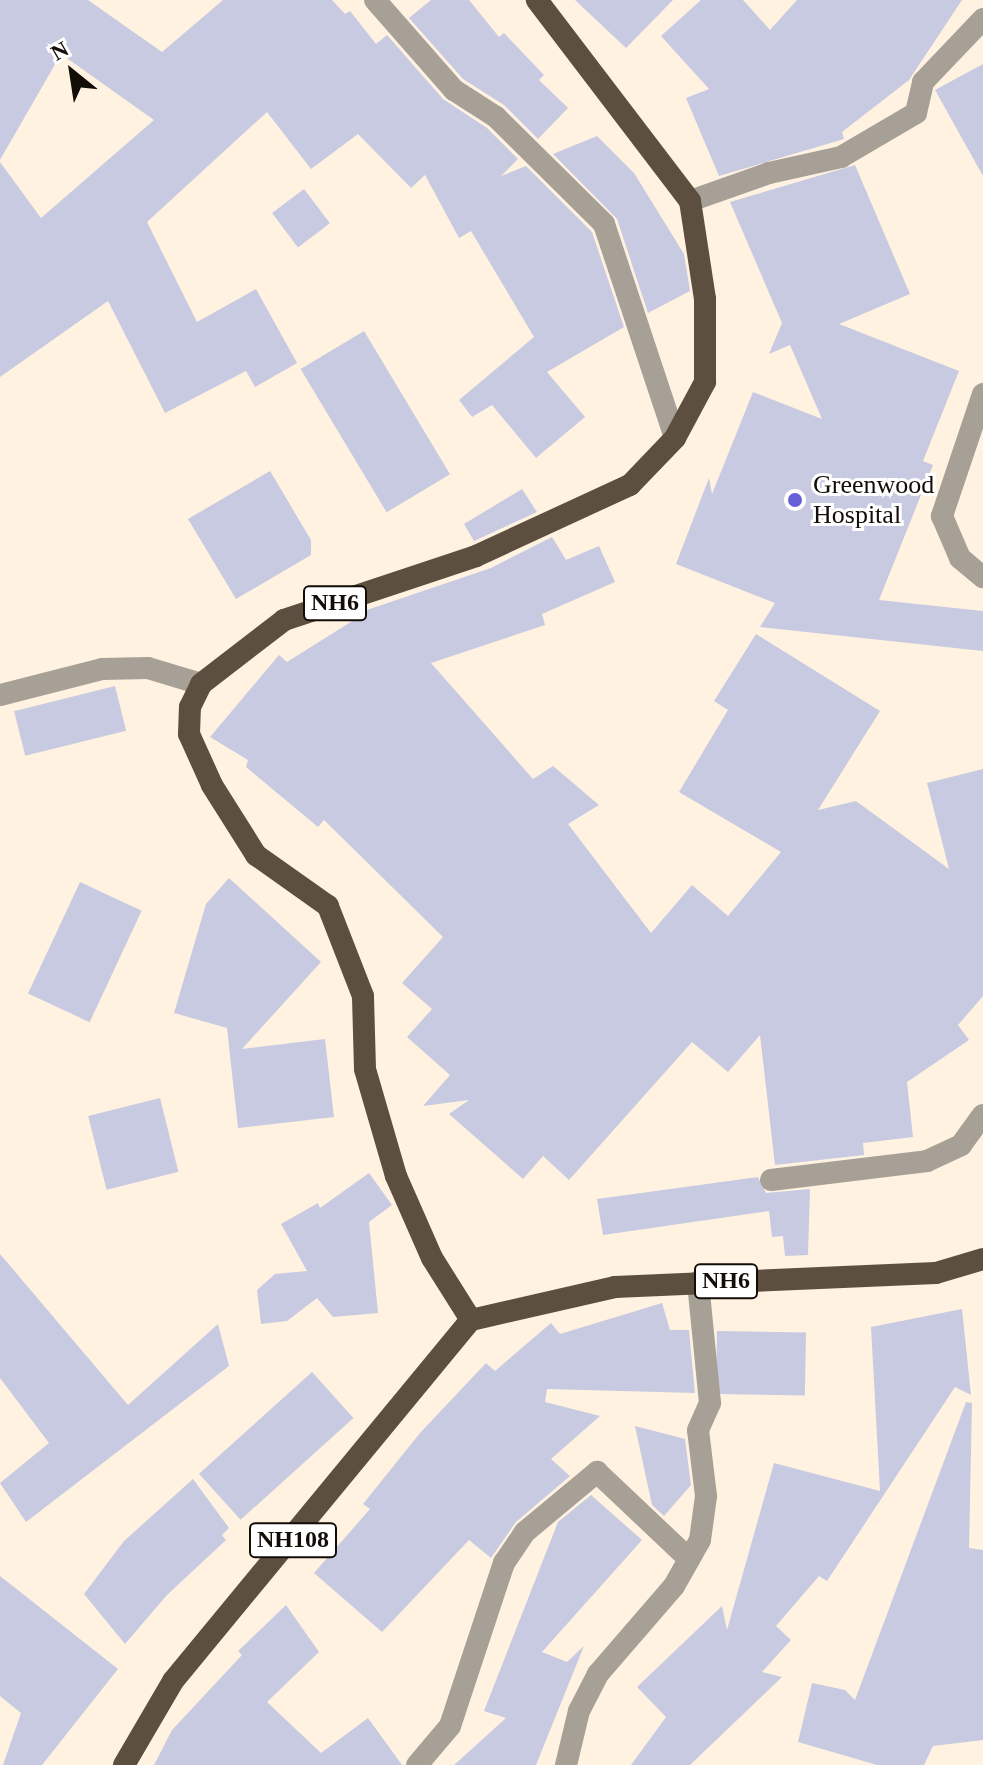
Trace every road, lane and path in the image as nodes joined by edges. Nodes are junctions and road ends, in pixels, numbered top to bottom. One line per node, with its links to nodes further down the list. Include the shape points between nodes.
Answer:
1 (375, 0): 6 (street, via 454,90 496,117 604,224)
2 (537, 0): 4 (highway, NH6)
3 (983, 19): 4 (street, via 923,82 916,113 841,157 769,173)
4 (690, 201): 6 (highway, NH6, via 705,299 705,382)
5 (983, 394): 7 (street, via 942,516 960,558)
6 (675, 438): 8 (highway, NH6, via 630,485 476,556 284,620)
7 (983, 577)
8 (201, 684): 9 (street, via 148,668 102,669); 14 (highway, via 190,707 189,734 212,785 256,855 328,906 363,996 365,1069 396,1176 432,1258)
9 (0, 695)
10 (983, 1115): 11 (street, via 961,1145 927,1161)
11 (771, 1180)
12 (983, 1259): 13 (highway, NH6, via 936,1273)
13 (698, 1282): 14 (highway, NH6, via 615,1287); 15 (street, via 710,1403 698,1430 706,1496 700,1540)
14 (471, 1320): 16 (highway, NH108, via 173,1681)
15 (689, 1559): 17 (street, via 597,1472 525,1532 504,1563 450,1726); 18 (street, via 674,1586 598,1674 579,1711)
16 (124, 1765)
17 (417, 1765)
18 (566, 1765)

